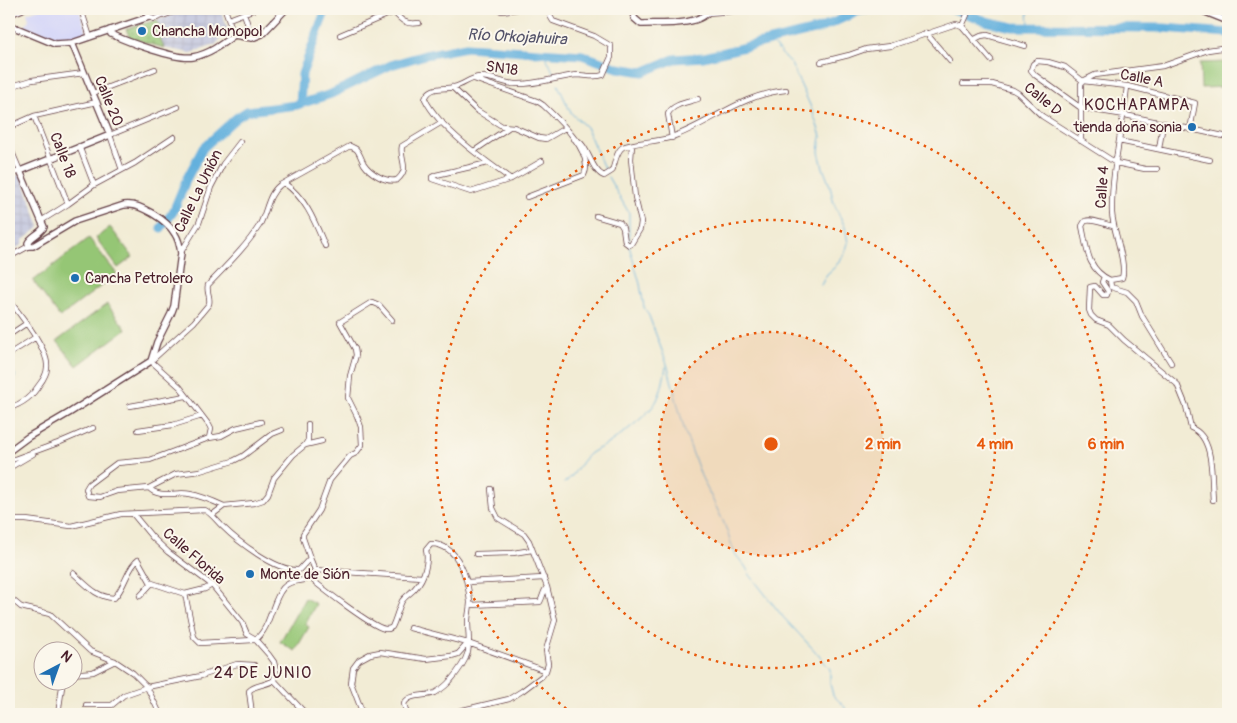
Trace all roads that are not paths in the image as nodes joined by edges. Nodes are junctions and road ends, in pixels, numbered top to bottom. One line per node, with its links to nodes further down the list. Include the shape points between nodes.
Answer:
1 (22, 9): 18 (main road)
2 (81, 9): 29 (street)
3 (148, 9): 19 (street)
4 (182, 9): 19 (street, via 154,19)
5 (225, 9): 20 (street)
6 (254, 9): 17 (street)
7 (286, 9): 30 (main road, via 265,32)
8 (518, 9): 15 (street)
9 (549, 9): 41 (street, SN18, via 552,21 594,36 611,46 612,57 604,75 521,84 485,77)
10 (633, 9): 16 (main road, via 636,21 641,24 690,22)
11 (759, 9): 16 (street)
12 (967, 9): 23 (street)
13 (1198, 9): 21 (main road)
14 (393, 10): 22 (street, via 404,22); 28 (street)
15 (501, 11)
16 (709, 11)
17 (244, 13): 20 (street); 30 (street)
18 (9, 14)
19 (149, 17): 25 (main road)
20 (229, 18): 27 (street)
21 (1228, 21)
22 (419, 23)
23 (963, 24): 26 (street); 31 (street)
24 (9, 25): 32 (main road, via 55,44)
25 (110, 30): 27 (main road, via 111,34 123,40 185,58 211,51); 29 (main road)
26 (926, 34): 36 (street); 37 (street)
27 (234, 35): 30 (main road)
28 (340, 35)
29 (90, 37): 32 (main road)
30 (252, 38)
31 (974, 40): 33 (street, via 984,35); 35 (street)
32 (72, 42): 39 (main road, Calle 20)
33 (1025, 46)
34 (1228, 47): 42 (street, via 1208,50 1163,66 1095,75)
35 (991, 60)
36 (950, 61)
37 (821, 62)
38 (155, 68): 49 (street)
39 (84, 73): 46 (street, via 32,80); 49 (main road, Calle 20)
40 (9, 74): 43 (street)
41 (473, 79): 47 (street, SN18); 60 (street, via 537,101)
42 (1083, 80): 45 (street, Calle A); 53 (street); 53 (street, via 1065,67 1048,62 1037,61 1031,67 1032,73)
43 (11, 82)
44 (963, 84): 67 (street, Calle D, via 992,84 1013,90 1042,116)
45 (1127, 86): 54 (street, Calle 4); 61 (street, Calle A, via 1195,103)
46 (9, 87)
47 (452, 87): 56 (street, SN18, via 441,87 426,96 426,102); 59 (street, via 476,110)
48 (786, 90): 66 (street, via 740,102)
49 (93, 93): 51 (main road, Calle 20)
50 (698, 99): 66 (street, via 669,111)
51 (97, 102): 55 (street); 62 (main road, Calle 20)
52 (178, 108): 62 (street)
53 (1081, 108): 54 (street); 67 (street)
54 (1124, 115): 57 (street); 68 (street, Calle 4)
55 (34, 116): 58 (street); 75 (street, Calle 18)
56 (442, 122): 74 (street); 85 (street, via 402,146 404,173 397,180 388,180 370,171 356,149 350,146)
57 (1163, 124): 61 (street); 73 (street)
58 (9, 127)
59 (508, 128): 60 (street, via 514,127 546,139); 74 (street)
60 (565, 128): 65 (street)
61 (1190, 130): 64 (street)
62 (110, 135): 71 (main road); 81 (street, Calle 20)
63 (174, 137): 81 (street)
64 (1228, 137)
65 (574, 138): 72 (street, via 581,142 598,172 604,176 611,173 620,150); 87 (street, via 585,158 584,175)
66 (672, 138): 72 (street)
67 (1081, 141): 79 (street, Calle D)
68 (1120, 141): 73 (street); 79 (street, Calle 4)
69 (240, 142): 94 (street, Calle La Unión, via 223,164 199,223)
70 (9, 145): 82 (street)
71 (79, 146): 75 (main road); 86 (street)
72 (632, 146): 89 (street, via 640,229 628,245 620,223)
73 (1160, 149): 76 (street)
74 (474, 151): 78 (street)
75 (50, 158): 82 (main road); 88 (street, Calle 18)
76 (1210, 160)
77 (542, 161): 84 (street)
78 (488, 163): 84 (street); 84 (street, via 432,179 467,192)
79 (1116, 163): 80 (street, Calle D); 91 (street, Calle 4, via 1112,192)
80 (1157, 169)
81 (122, 170): 86 (street)
82 (20, 171): 83 (street); 90 (main road)
83 (9, 175)
84 (511, 179)
85 (284, 183): 93 (street, via 306,204); 104 (street, via 273,192 254,234 208,285 210,300 204,310)
86 (94, 185): 88 (street)
87 (527, 198)
88 (68, 204): 90 (street)
89 (596, 216)
90 (42, 221): 92 (main road, via 43,228 30,239)
91 (1114, 226): 96 (street, via 1090,219 1082,226 1092,265); 97 (street, Calle 4, via 1124,269 1122,278)
92 (29, 246): 94 (main road, via 75,222 124,205 136,206 171,227); 95 (street)
93 (325, 246)
94 (181, 253): 104 (main road, via 174,306)
95 (9, 257)
96 (1104, 277): 97 (street); 124 (street, via 1107,295 1095,286 1090,287 1091,315 1109,325 1179,386 1191,428 1198,430 1209,448)
97 (1110, 280): 105 (street, via 1111,287 1126,292 1136,301)
98 (9, 300): 100 (street)
99 (392, 320): 131 (street, via 372,302 340,322 355,349 348,398 361,427 362,445 330,480 319,510 303,534)
100 (27, 323): 101 (street); 102 (street)
101 (9, 335)
102 (36, 337): 103 (street); 108 (street, via 48,366 46,372 33,394)
103 (9, 354)
104 (151, 361): 106 (street); 119 (main road)
105 (1171, 363)
106 (186, 396): 107 (street); 109 (street)
107 (130, 406)
108 (9, 408)
109 (202, 416): 113 (street, via 173,425); 115 (street, via 211,429)
110 (261, 422): 115 (street)
111 (308, 424): 117 (street, via 308,440)
112 (93, 428): 118 (street)
113 (138, 430)
114 (282, 430): 122 (street, via 234,462 176,474)
115 (209, 438): 122 (street, via 150,460 114,464 86,489 88,496 94,497)
116 (322, 442): 117 (street)
117 (304, 446): 125 (street, via 277,474 263,500)
118 (38, 450): 120 (street); 121 (street)
119 (9, 451)
120 (9, 461)
121 (9, 468)
122 (149, 488): 125 (street, via 156,494 178,492)
123 (491, 489): 129 (street, via 493,508 498,518 524,534)
124 (1213, 500)
125 (224, 506): 127 (street)
126 (133, 514): 127 (street, via 201,509); 128 (street, via 71,526); 139 (street, Calle Florida, via 168,552)
127 (212, 515): 131 (street, via 239,540 278,565 299,570)
128 (9, 520)
129 (532, 550): 130 (street); 136 (street)
130 (476, 554)
131 (310, 558): 132 (street)
132 (315, 570): 134 (street); 135 (street)
133 (73, 573): 138 (street, via 96,594 114,598 138,560)
134 (422, 577): 135 (street, via 418,586 400,604 392,627 388,629 372,623); 137 (street, via 428,557 426,550 434,544 454,554)
135 (310, 578): 146 (street, via 288,583 282,589)
136 (544, 578): 137 (street); 140 (street)
137 (466, 582): 144 (street)
138 (151, 583): 141 (street); 142 (street)
139 (212, 585): 141 (street); 146 (street, Calle Florida, via 242,622 247,634)
140 (547, 587): 144 (street, via 540,602); 150 (street, via 555,620 547,643)
141 (185, 594): 146 (street, via 197,642)
142 (140, 596)
143 (9, 598): 148 (street, via 26,609 47,612 90,651)
144 (470, 605): 147 (street)
145 (410, 628): 147 (street)
146 (255, 640): 152 (street, Calle Florida, via 274,662)
147 (468, 643): 150 (street); 160 (street, via 458,654 451,656 426,658 380,652 359,660 353,668 351,682); 161 (street, via 465,659 449,683 434,693 407,699 404,704)
148 (115, 661): 151 (street, via 93,672); 153 (street, via 133,672)
149 (254, 665): 153 (street, via 237,664 200,676)
150 (546, 671): 162 (street, via 509,699)
151 (82, 673)
152 (274, 680): 158 (street, via 250,689); 159 (street)
153 (146, 687): 155 (street, via 124,695 112,705); 157 (street)
154 (62, 690): 156 (street)
155 (86, 705)
156 (58, 714)
157 (160, 714)
158 (252, 714)
159 (306, 714)
160 (363, 714)
161 (407, 714)
162 (446, 714)

